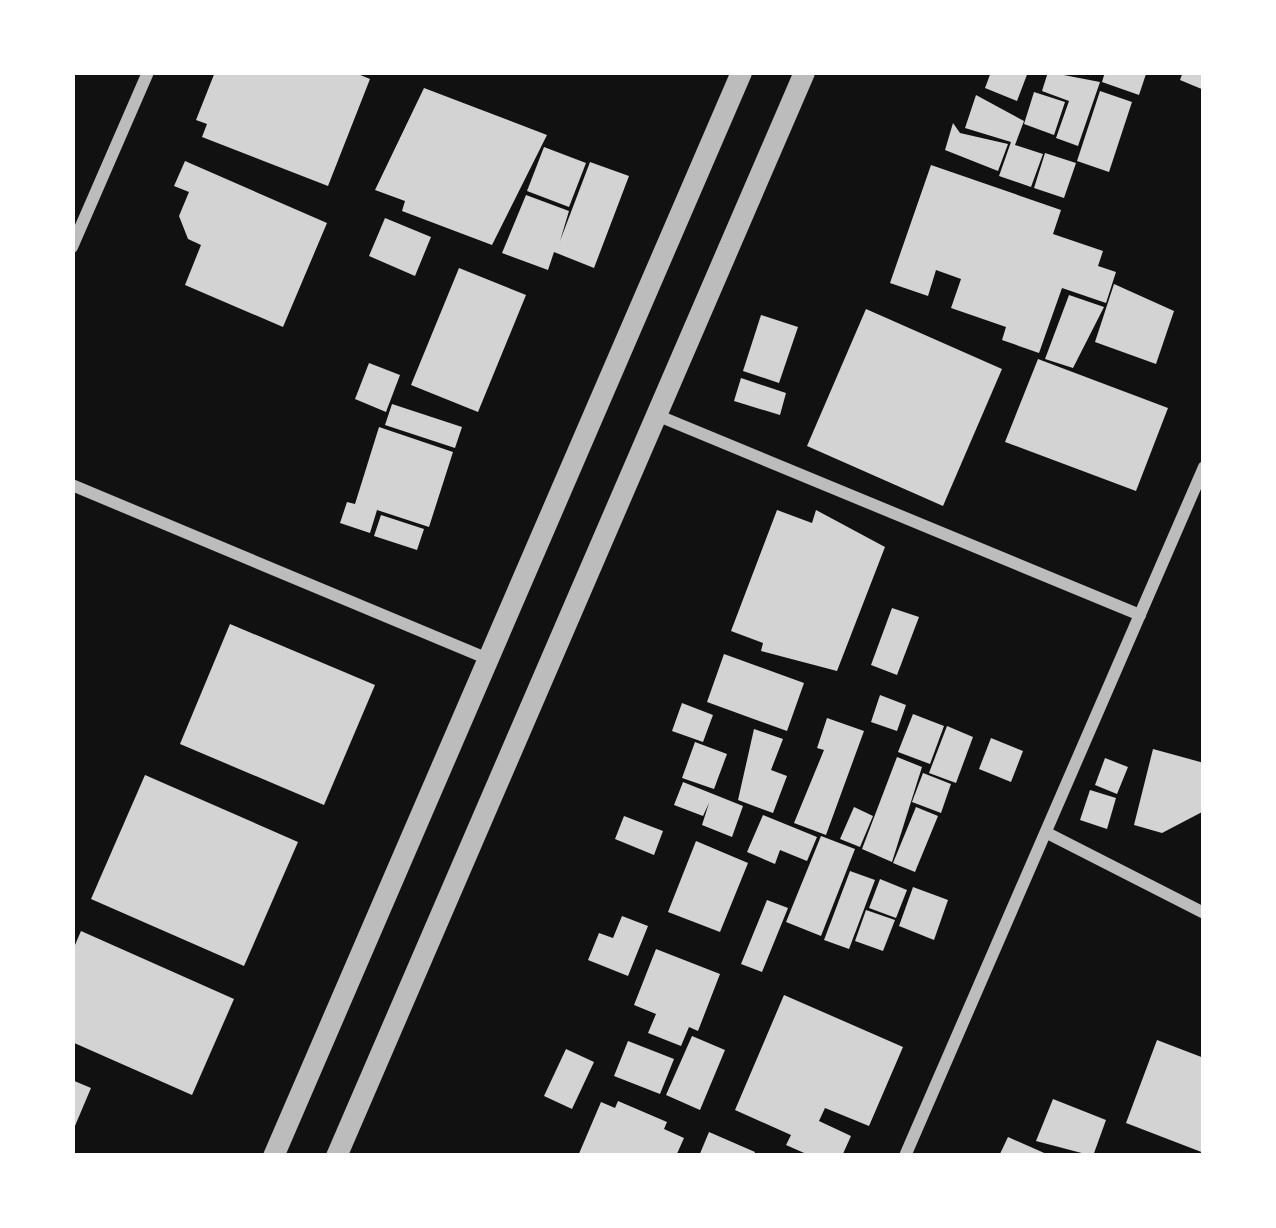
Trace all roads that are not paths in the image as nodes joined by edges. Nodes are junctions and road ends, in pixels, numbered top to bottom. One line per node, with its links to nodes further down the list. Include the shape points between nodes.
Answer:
1 (148, 72): 4 (street)
2 (741, 72): 9 (street)
3 (804, 72): 5 (street)
4 (72, 247)
5 (654, 414): 8 (street); 13 (street)
6 (1204, 467): 8 (street)
7 (72, 485): 9 (street)
8 (1140, 615): 10 (street)
9 (490, 660): 12 (street)
10 (1049, 834): 11 (street); 14 (street)
11 (1204, 913)
12 (273, 1156)
13 (336, 1156)
14 (905, 1156)

